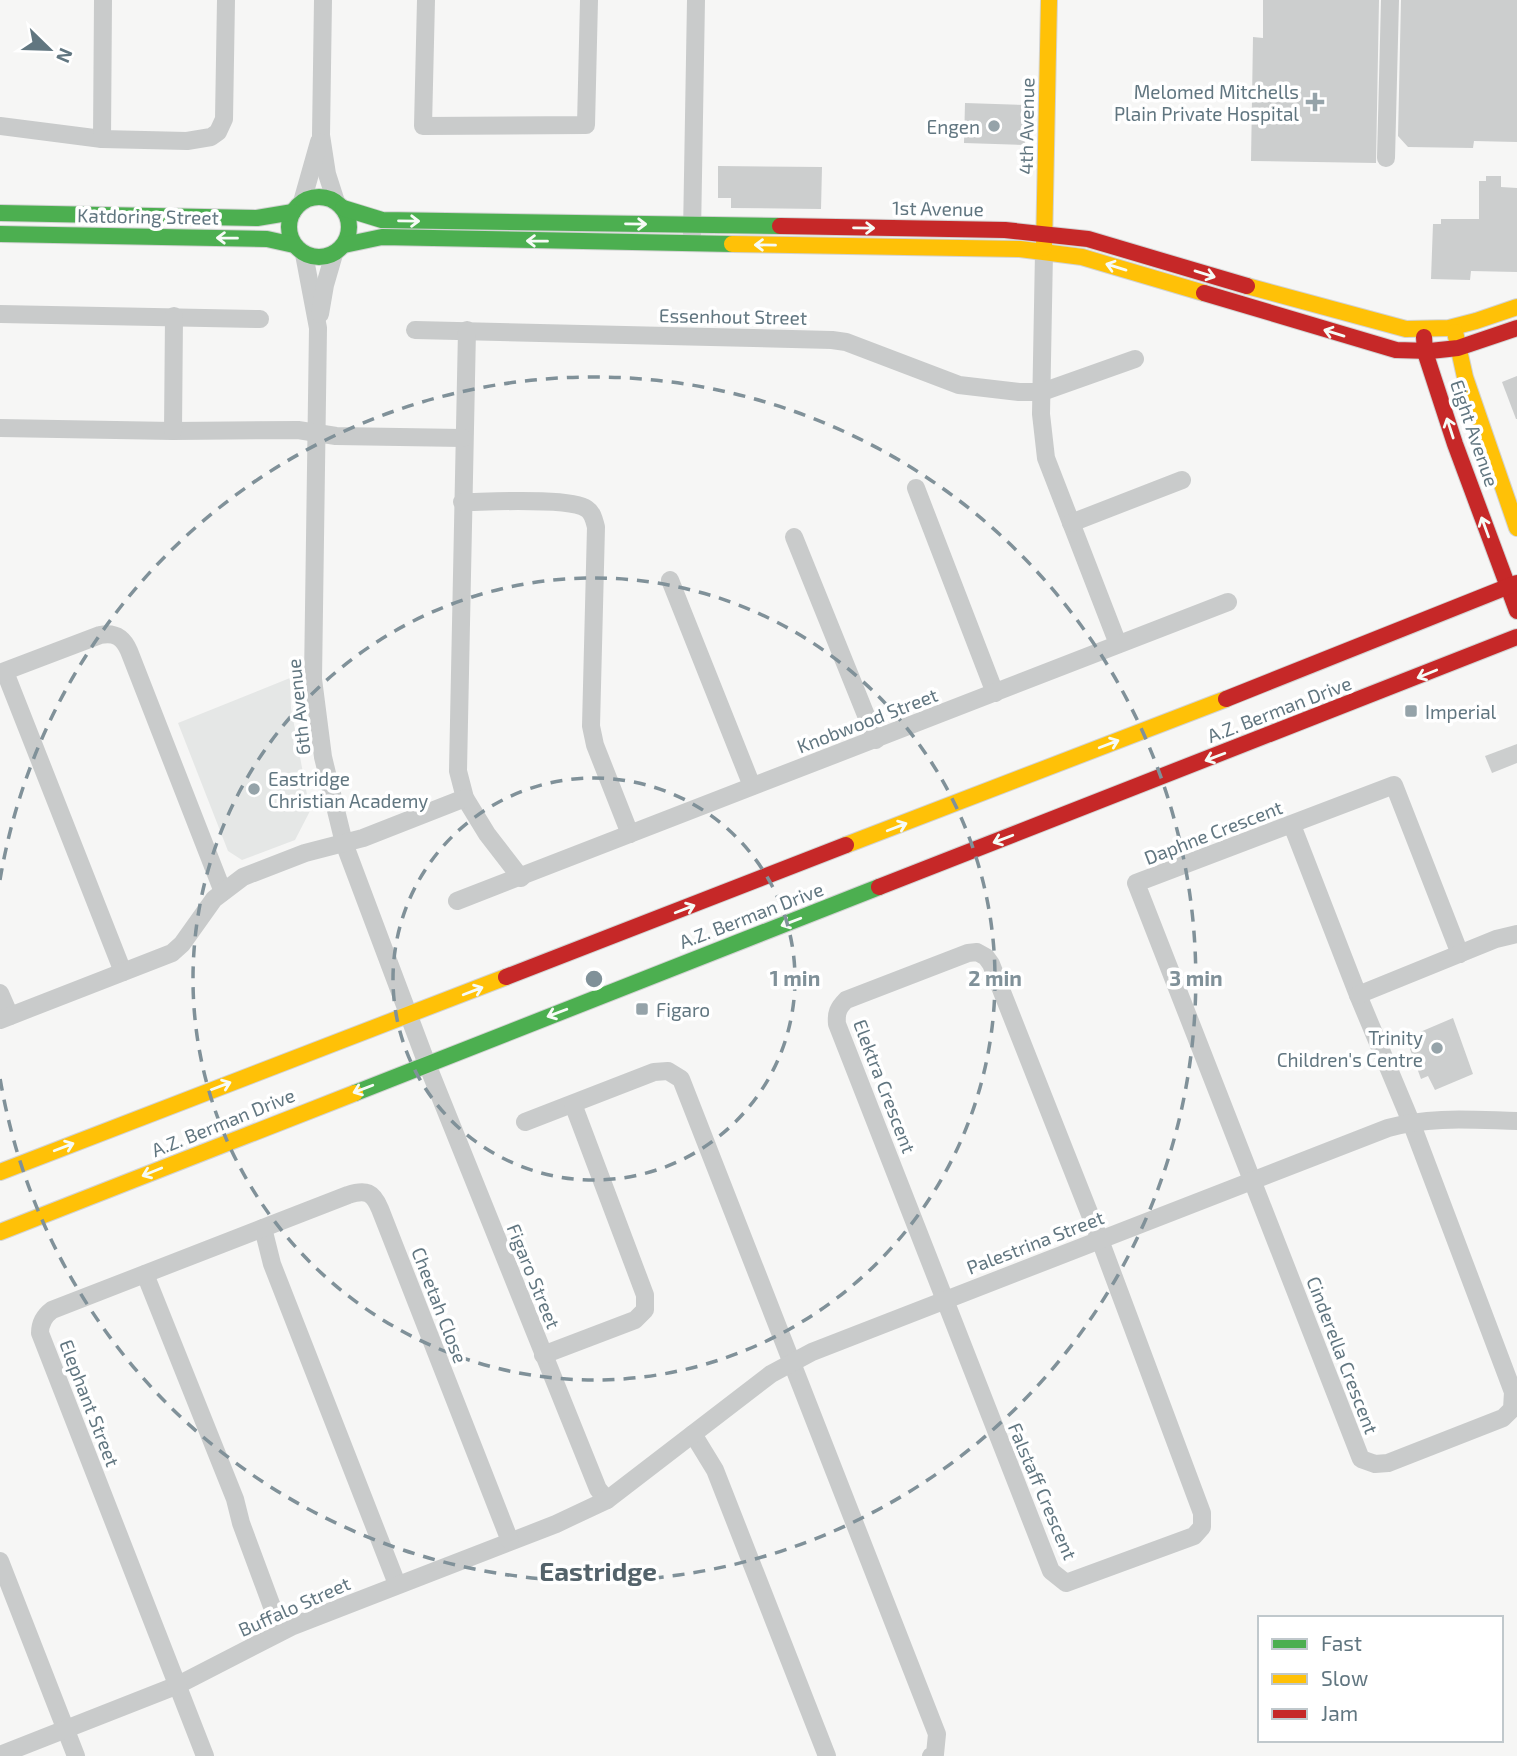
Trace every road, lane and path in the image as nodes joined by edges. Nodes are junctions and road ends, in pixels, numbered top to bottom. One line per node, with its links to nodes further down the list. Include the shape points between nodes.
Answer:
1 (103, 0): 11 (street)
2 (226, 0): 11 (street, via 224,118 218,132 204,140)
3 (323, 0): 10 (street)
4 (426, 0): 5 (street, via 423,126 586,125)
5 (589, 0)
6 (696, 0): 16 (street)
7 (1049, 0): 17 (street, 4th Avenue)
8 (1390, 0): 12 (street)
9 (0, 126): 11 (street)
10 (321, 135): 13 (street, via 327,174); 14 (street)
11 (102, 139)
12 (1386, 158)
13 (339, 205): 14 (street, via 319,197); 16 (street, 1st Avenue, one-way to 16, via 382,220); 21 (street, via 350,229)
14 (298, 207): 15 (street, Katdoring Street, via 257,218); 20 (street, via 289,229)
15 (0, 213)
16 (692, 225): 17 (street, 1st Avenue, one-way to 17); 19 (street)
17 (1045, 233): 22 (street, 4th Avenue); 32 (street, 1st Avenue, one-way to 32, via 1088,239 1253,288)
18 (0, 234): 20 (street, Katdoring Street, one-way to 18, via 267,239)
19 (692, 244): 21 (street, 1st Avenue, one-way to 21, via 382,237); 22 (street, 1st Avenue, one-way to 19)
20 (299, 250): 21 (street, via 317,258); 27 (street, 6th Avenue)
21 (339, 250): 27 (street, 6th Avenue, via 325,285)
22 (1044, 252): 34 (street, 1st Avenue, one-way to 22, via 1383,347 1082,257); 36 (street)
23 (1517, 307): 28 (street, 1st Avenue)
24 (0, 314): 25 (street)
25 (174, 316): 26 (street); 38 (street)
26 (260, 319)
27 (317, 328): 39 (street, 6th Avenue)
28 (1454, 328): 32 (street, 1st Avenue); 33 (street, Eight Avenue)
29 (1517, 328): 33 (street, 1st Avenue)
30 (415, 330): 31 (street, Essenhout Street)
31 (467, 330): 36 (street, Essenhout Street, via 832,340 960,384); 40 (street)
32 (1423, 331): 34 (street, Eight Avenue)
33 (1458, 349): 34 (street, 1st Avenue); 45 (street, Eight Avenue)
34 (1425, 352): 48 (street, Eight Avenue, one-way to 34)
35 (1135, 359): 36 (street, Essenhout Street)
36 (1042, 391): 44 (street, via 1046,458)
37 (0, 428): 38 (street)
38 (173, 431): 39 (street)
39 (317, 433): 40 (street); 60 (street, 6th Avenue, via 313,679 323,757)
40 (463, 438): 43 (street)
41 (1182, 480): 44 (street)
42 (916, 488): 54 (street)
43 (462, 502): 57 (street, via 458,771); 59 (street, via 566,503 584,507 593,516 591,726)
44 (1071, 523): 52 (street)
45 (1517, 528)
46 (794, 537): 55 (street)
47 (670, 580): 56 (street)
48 (1512, 585): 50 (street, Eight Avenue); 69 (street, A.Z. Berman Drive, one-way to 48)
49 (1228, 602): 52 (street, Knobwood Street)
50 (1517, 611)
51 (1517, 638): 71 (street, A.Z. Berman Drive, one-way to 71)
52 (1118, 644): 54 (street, Knobwood Street)
53 (2, 672): 62 (street, via 100,635 121,638); 66 (street)
54 (995, 693): 55 (street, Knobwood Street)
55 (876, 740): 56 (street, Knobwood Street)
56 (752, 786): 59 (street, Knobwood Street)
57 (465, 798): 60 (street); 61 (street)
58 (1292, 825): 65 (street, Daphne Crescent, via 1395,785); 68 (street); 77 (street, Daphne Crescent, via 1136,883)
59 (630, 834): 61 (street, Knobwood Street)
60 (344, 843): 62 (street, via 243,877); 69 (street, 6th Avenue)
61 (521, 877): 63 (street, Knobwood Street)
62 (223, 892): 66 (street, via 172,953)
63 (457, 901)
64 (1517, 934): 65 (street)
65 (1460, 954): 68 (street)
66 (123, 972): 70 (street)
67 (0, 993): 70 (street)
68 (1358, 995): 75 (street)
69 (409, 1015): 71 (street, 6th Avenue); 76 (street, A.Z. Berman Drive, one-way to 69)
70 (5, 1018)
71 (427, 1064): 79 (street, A.Z. Berman Drive, one-way to 79); 83 (street, Figaro Street)
72 (573, 1104): 74 (street); 83 (street, via 645,1295 645,1310 635,1320); 84 (street, via 654,1072 668,1071 681,1079)
73 (1517, 1121): 75 (street, Palestrina Street)
74 (525, 1122)
75 (1411, 1122): 77 (street, Palestrina Street); 77 (street, Cinderella Crescent, via 1513,1392 1512,1409 1503,1418 1388,1463 1361,1459)
76 (0, 1172)
77 (1252, 1180): 80 (street, Palestrina Street)
78 (264, 1228): 81 (street, Elephant Street); 87 (street, Cheetah Close, via 361,1191 375,1196); 89 (street, via 272,1264)
79 (0, 1232)
80 (1100, 1240): 82 (street, Palestrina Street); 82 (street, Falstaff Crescent, via 1202,1513 1202,1527 1194,1536 1066,1583 1051,1571); 82 (street, Elektra Crescent, via 991,964 977,952 955,958 846,1000 836,1015)
81 (145, 1274): 90 (street); 91 (street, Elephant Street, via 52,1310 40,1325 40,1333)
82 (944, 1300): 84 (street, Palestrina Street)
83 (543, 1355): 86 (street, Figaro Street, via 598,1489)
84 (792, 1363): 85 (street, Palestrina Street); 97 (street, via 937,1734)
85 (693, 1434): 86 (street, Palestrina Street); 96 (street, via 715,1470)
86 (607, 1500): 87 (street, Buffalo Street)
87 (510, 1541): 89 (street, Buffalo Street)
88 (0, 1560): 92 (street)
89 (397, 1584): 90 (street, Buffalo Street)
90 (281, 1631): 91 (street, Buffalo Street)
91 (178, 1685): 92 (street, Buffalo Street); 95 (street, Elephant Street)
92 (66, 1730): 93 (street, Buffalo Street); 94 (street)
93 (0, 1755)
94 (76, 1756)
95 (205, 1756)
96 (827, 1756)
97 (931, 1756)

